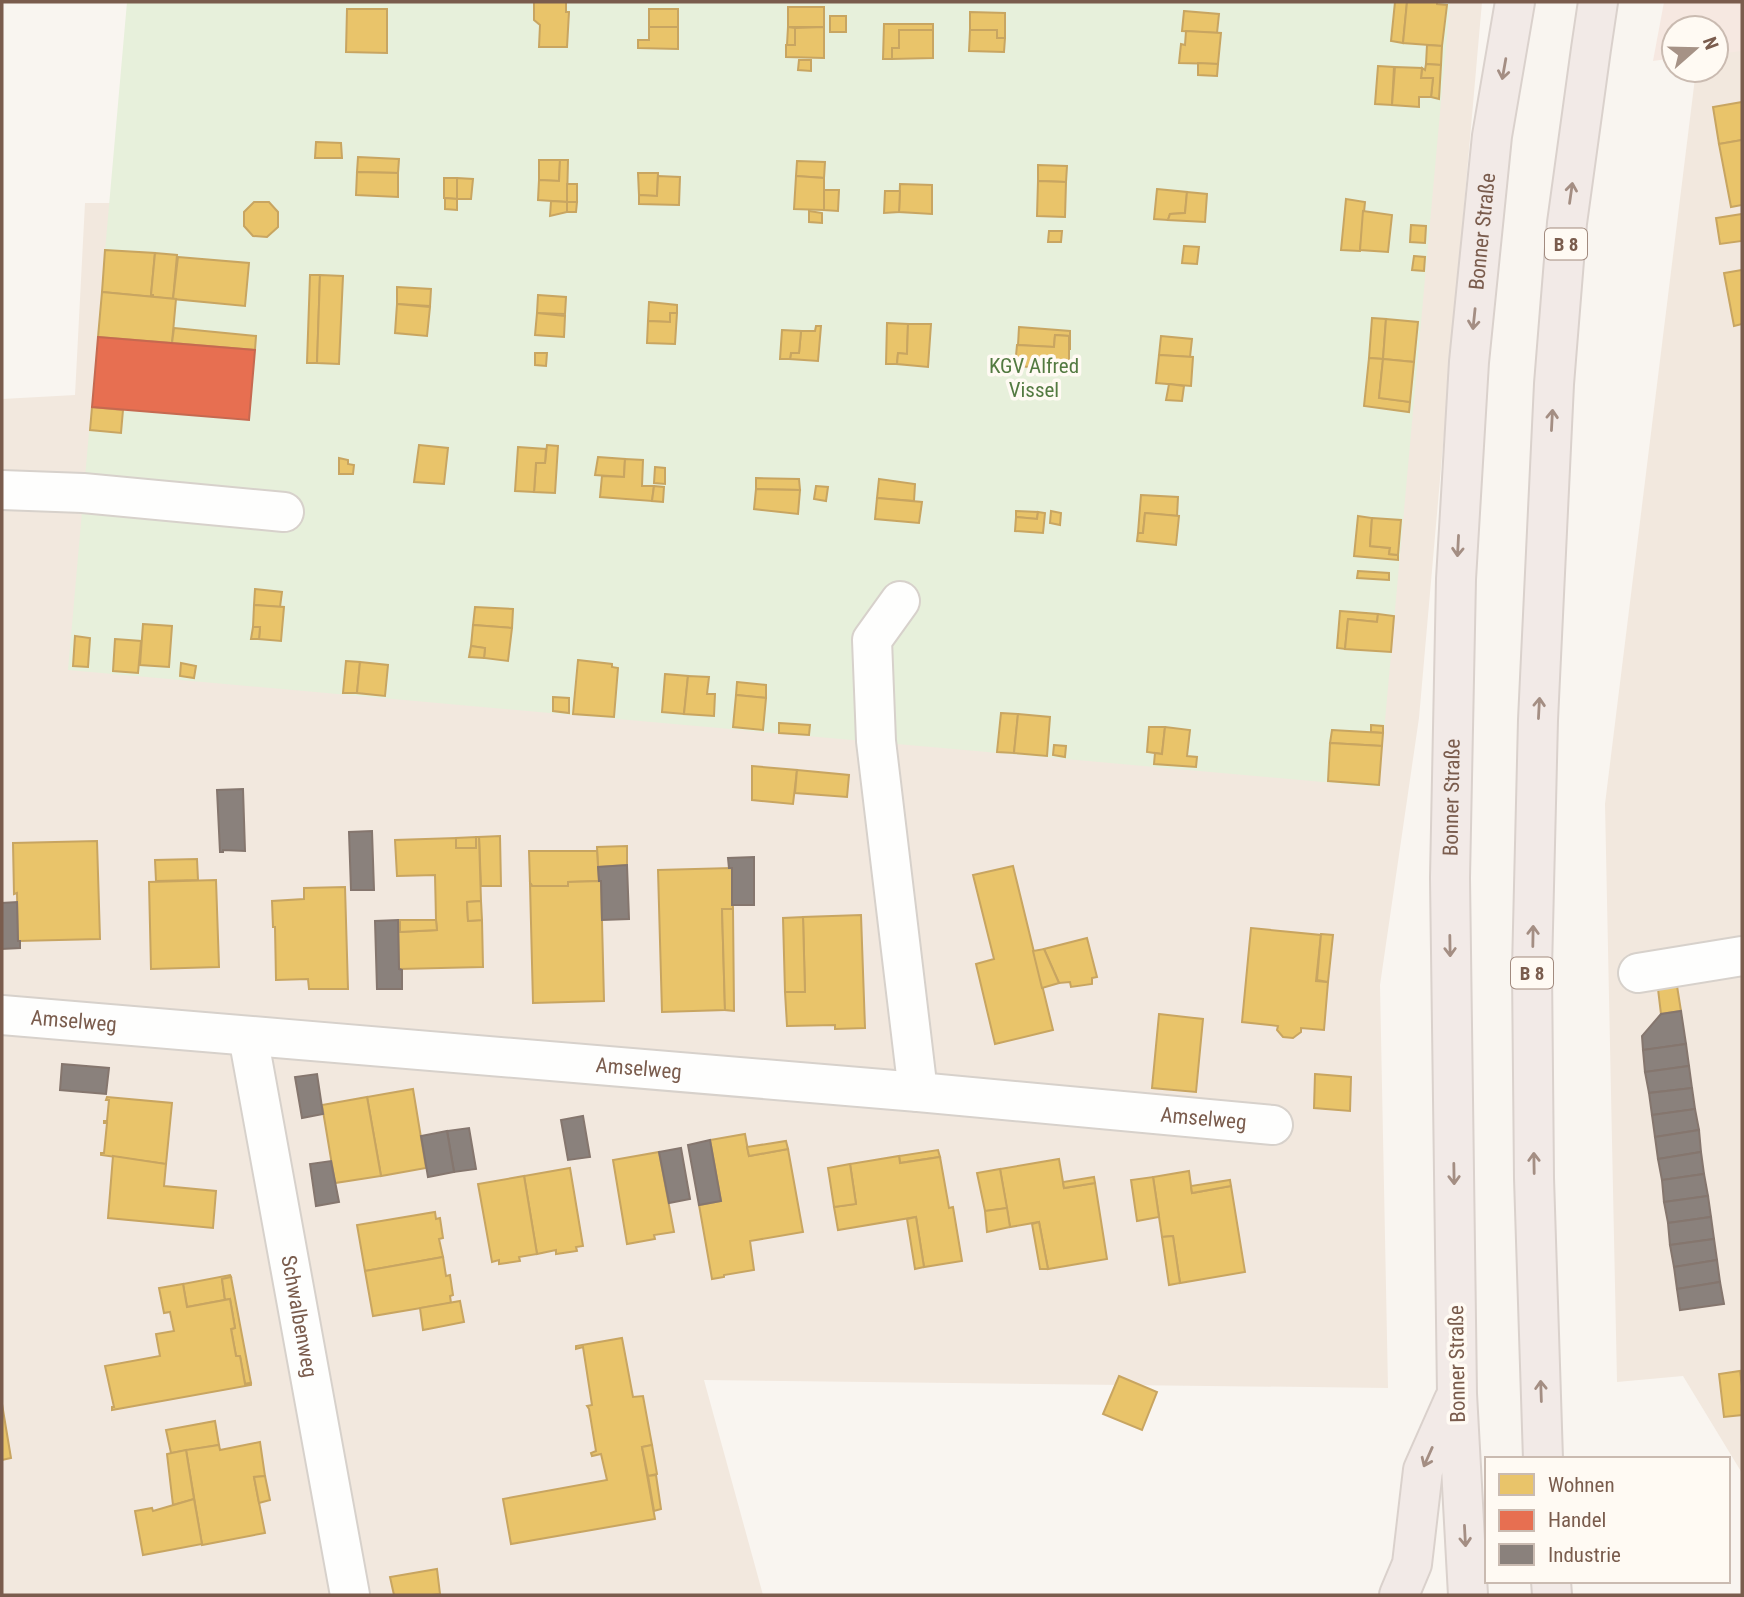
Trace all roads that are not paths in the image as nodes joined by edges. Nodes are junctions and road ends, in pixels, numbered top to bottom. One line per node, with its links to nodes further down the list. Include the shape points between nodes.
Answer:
1 (1515, 2): 12 (highway, Bonner Straße, one-way to 12, via 1492,136 1469,362 1456,579 1450,878)
2 (1598, 2): 13 (highway, B 8, one-way to 2, via 1532,997 1538,720 1566,236)
3 (2, 489): 4 (street)
4 (284, 512)
5 (900, 601): 10 (street, via 872,640 876,741)
6 (1742, 956): 7 (street)
7 (1638, 973)
8 (2, 1015): 9 (street, Amselweg)
9 (248, 1037): 10 (street, Amselweg); 14 (street, Schwalbenweg)
10 (918, 1092): 11 (street, Amselweg)
11 (1273, 1125)
12 (1457, 1394): 15 (highway, one-way to 15, via 1423,1469 1412,1564); 16 (highway, Bonner Straße, one-way to 16)
13 (1544, 1457)
14 (350, 1595)
15 (1399, 1595)
16 (1468, 1595)

